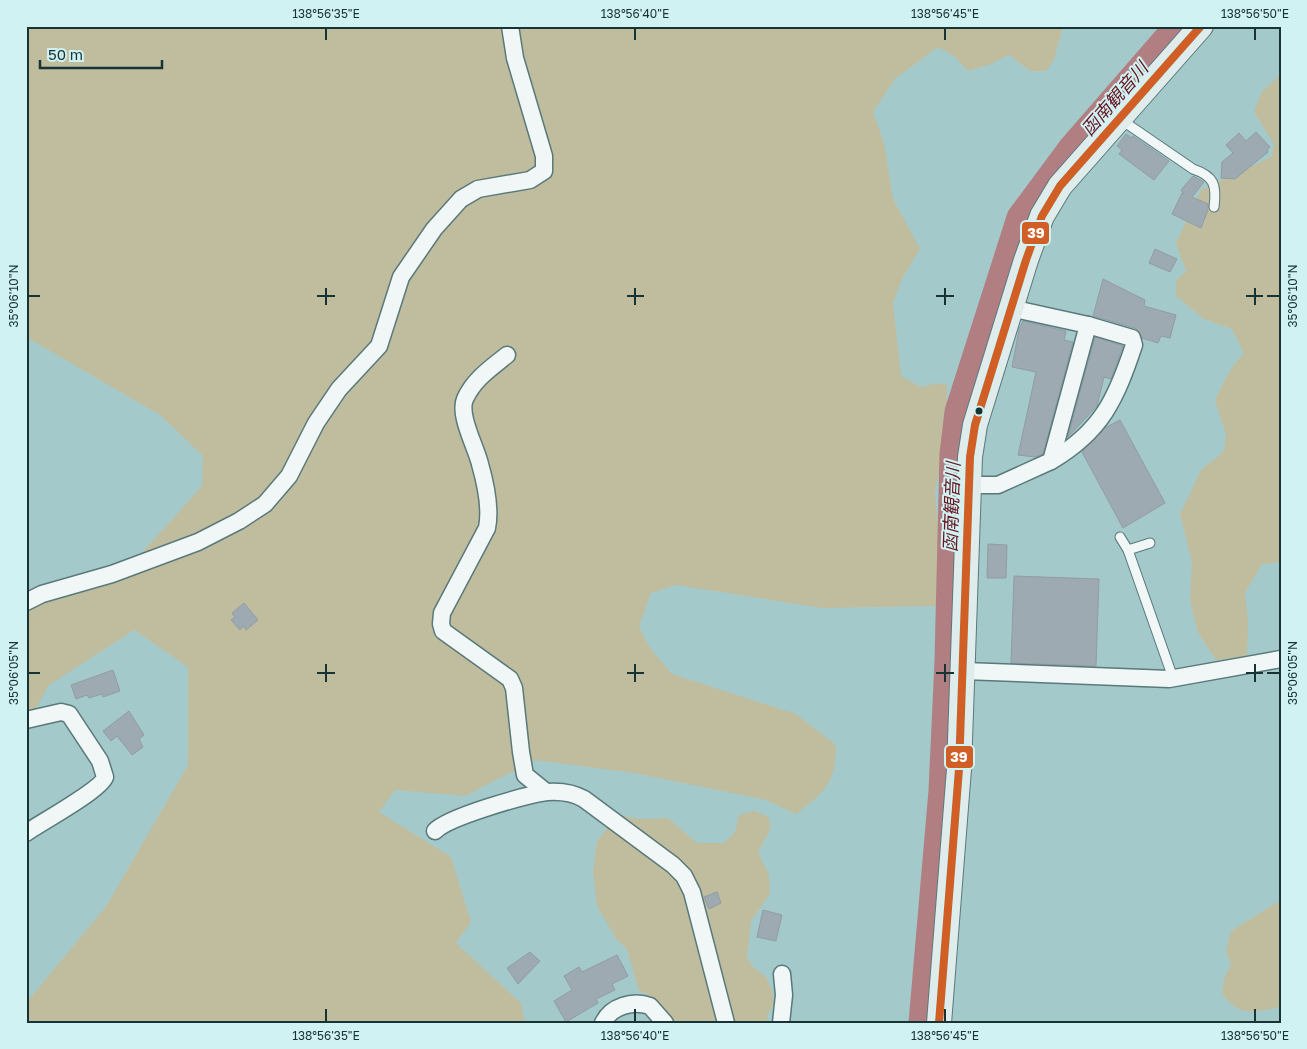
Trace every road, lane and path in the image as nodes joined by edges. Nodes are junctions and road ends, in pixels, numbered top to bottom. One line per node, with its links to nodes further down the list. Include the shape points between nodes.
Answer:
1 (510, 26): 13 (street, via 515,58 544,156 544,171 530,180 483,188 469,194 434,228 401,277 380,346 351,375 328,405 282,487 257,510 198,542)
2 (1201, 26): 3 (street)
3 (1120, 119): 4 (lane, via 1193,169 1206,174 1213,184); 5 (street, via 1060,186 1042,216)
4 (1214, 206)
5 (1010, 308): 6 (street); 9 (street, via 976,425)
6 (1088, 324): 8 (street); 8 (street, via 1126,335 1132,338 1134,345 1119,390 1103,415 1090,433)
7 (507, 355): 18 (street, via 486,371 464,400 463,414 480,464 489,518 487,528 442,613 440,624 443,631 510,679 526,775)
8 (1051, 462): 9 (street, via 998,484)
9 (969, 485): 15 (street)
10 (1120, 537): 12 (lane)
11 (1150, 543): 12 (lane)
12 (1128, 550): 16 (lane)
13 (26, 602)
14 (1281, 659): 16 (street)
15 (964, 671): 16 (street); 26 (street, via 955,847)
16 (1172, 678)
17 (26, 720): 20 (street, via 61,712 69,714 100,761 105,778 83,797)
18 (546, 792): 19 (street, via 475,811 440,825); 24 (street, via 570,793 584,799 684,876 692,892)
19 (435, 831)
20 (26, 833)
21 (782, 974): 25 (street, via 784,995)
22 (603, 1023): 23 (street, via 617,1008 635,1004 650,1006)
23 (665, 1023)
24 (726, 1023)
25 (780, 1023)
26 (939, 1023)

